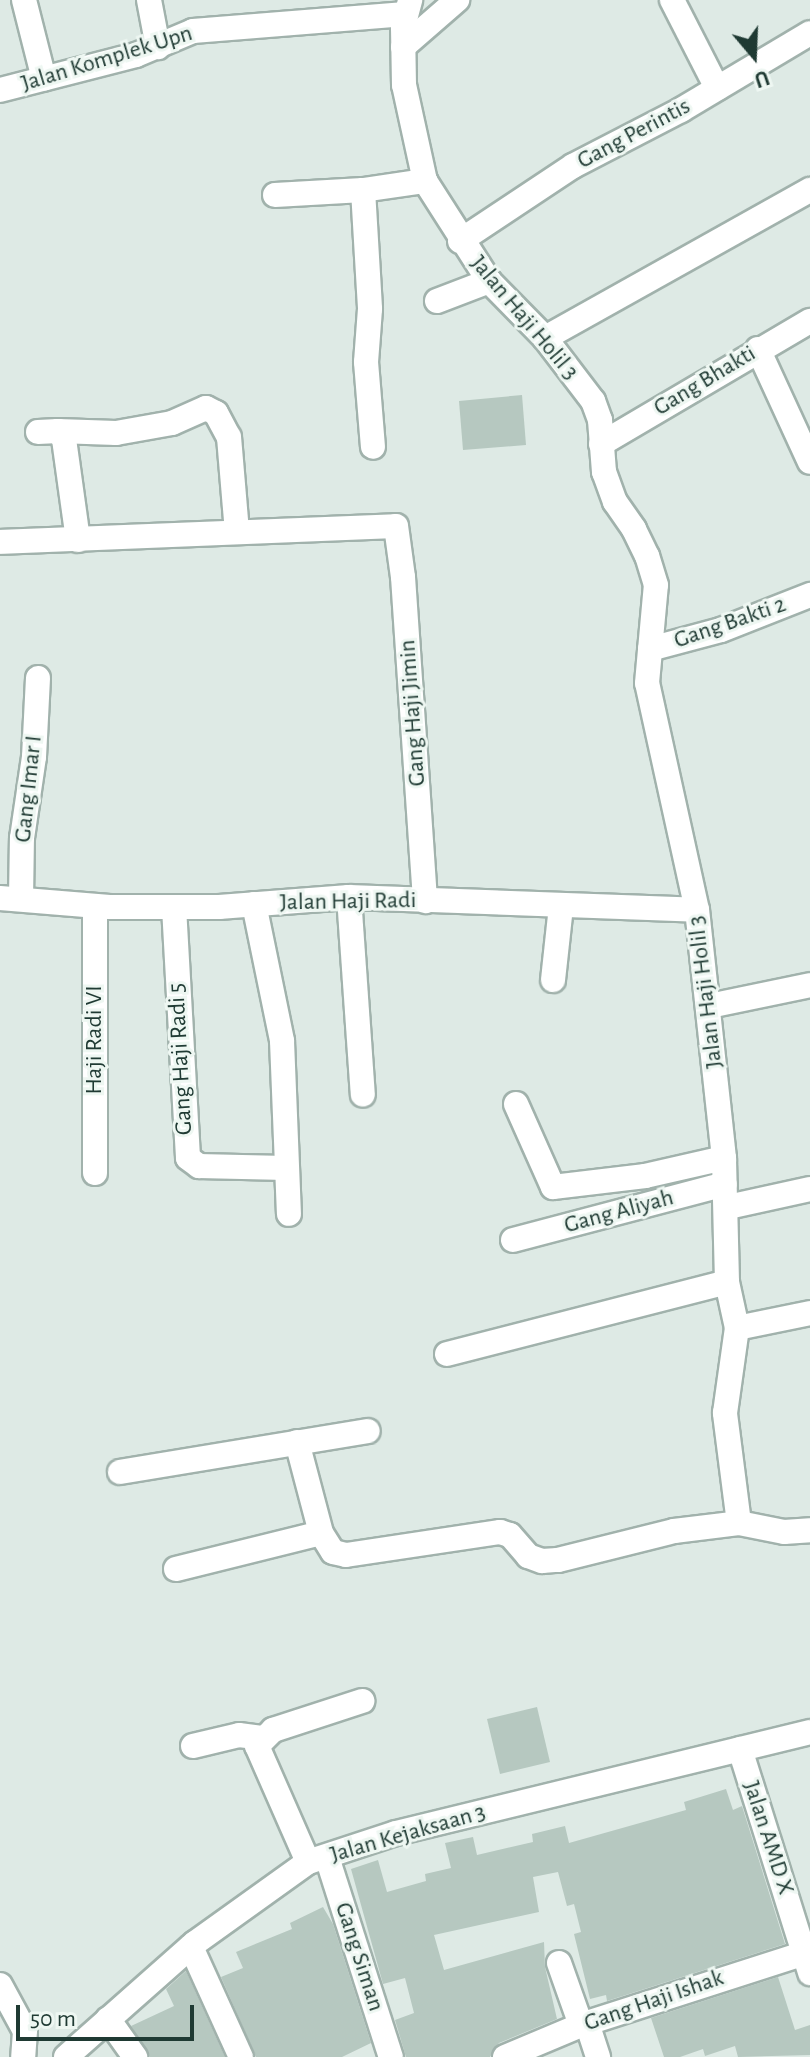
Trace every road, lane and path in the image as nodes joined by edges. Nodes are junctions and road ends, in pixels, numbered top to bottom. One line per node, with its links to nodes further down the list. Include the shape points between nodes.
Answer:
1 (24, 0): 9 (street)
2 (149, 0): 7 (street)
3 (457, 0): 8 (street)
4 (672, 0): 10 (street)
5 (408, 7): 7 (street, Jalan Komplek Upn, via 193,31); 8 (street, Jalan Haji Holil 3)
6 (810, 33): 10 (street, Gang Perintis)
7 (158, 47): 9 (street, Jalan Komplek Upn)
8 (403, 47): 12 (street, Jalan Haji Holil 3, via 404,85)
9 (44, 79): 11 (street, Jalan Komplek Upn)
10 (717, 88): 16 (street, Gang Perintis, via 573,166)
11 (0, 90)
12 (425, 181): 13 (street); 16 (street, Jalan Haji Holil 3)
13 (363, 190): 15 (street); 23 (street)
14 (810, 190): 20 (street)
15 (275, 195)
16 (460, 241): 17 (street, Jalan Haji Holil 3)
17 (489, 281): 18 (street); 20 (street, Jalan Haji Holil 3)
18 (437, 301)
19 (810, 321): 21 (street, Gang Bhakti)
20 (545, 338): 22 (street, Jalan Haji Holil 3, via 593,401)
21 (758, 349): 22 (street, Gang Bhakti); 24 (street)
22 (601, 444): 29 (street, Jalan Haji Holil 3, via 615,502 634,529 656,585)
23 (373, 447)
24 (810, 462)
25 (237, 532): 26 (street); 26 (street, via 229,437 216,413 206,408 172,423 116,433 48,431 66,448); 33 (street, Gang Haji Jimin, via 396,526)
26 (78, 540): 27 (street)
27 (0, 542)
28 (810, 595): 29 (street, Gang Bakti 2, via 721,630)
29 (650, 649): 38 (street, Jalan Haji Holil 3, via 647,683 655,729)
30 (38, 678): 32 (street, Gang Imar I, via 34,757)
31 (349, 897): 33 (street, Jalan Haji Radi); 34 (street, Jalan Haji Radi); 42 (street)
32 (11, 899): 35 (street, Jalan Haji Radi)
33 (425, 901): 36 (street, Jalan Haji Radi)
34 (254, 904): 37 (street, Jalan Haji Radi); 45 (street, via 282,1041)
35 (95, 906): 37 (street, Jalan Haji Radi); 46 (street, Haji Radi VI)
36 (561, 906): 38 (street, Jalan Haji Radi); 39 (street)
37 (174, 907): 45 (street, Gang Haji Radi 5, via 188,1158 199,1166)
38 (697, 910): 41 (street, Jalan Haji Holil 3)
39 (553, 980)
40 (810, 985): 41 (street)
41 (709, 1006): 44 (street, Jalan Haji Holil 3)
42 (363, 1095)
43 (516, 1104): 44 (street, via 553,1187 645,1176)
44 (724, 1158): 48 (street, Jalan Haji Holil 3)
45 (285, 1168): 49 (street)
46 (95, 1173)
47 (810, 1189): 48 (street, Gang Aliyah)
48 (726, 1195): 50 (street, Gang Aliyah); 51 (street, Jalan Haji Holil 3)
49 (289, 1214)
50 (513, 1240)
51 (727, 1282): 53 (street, Jalan Haji Holil 3); 54 (street)
52 (810, 1313): 53 (street)
53 (737, 1328): 58 (street, Jalan Haji Holil 3, via 725,1413)
54 (447, 1354)
55 (368, 1431): 56 (street)
56 (297, 1442): 57 (street); 60 (street)
57 (120, 1472)
58 (739, 1523): 59 (street, via 784,1532); 60 (street, via 674,1531 542,1561 500,1532 346,1555 333,1552)
59 (810, 1530)
60 (321, 1533): 61 (street)
61 (176, 1569)
62 (362, 1701): 64 (street)
63 (810, 1732): 66 (street, Jalan Kejaksaan 3)
64 (262, 1738): 65 (street, via 239,1735); 67 (street, Gang Siman, via 258,1752)
65 (193, 1746)
66 (740, 1749): 67 (street, Jalan Kejaksaan 3, via 396,1833); 70 (street, Jalan AMD X)
67 (317, 1860): 68 (street, Jalan Kejaksaan 3); 78 (street, Gang Siman)
68 (191, 1947): 72 (street, Jalan Kejaksaan 3); 77 (street)
69 (559, 1963): 73 (street)
70 (808, 1963): 73 (street, Gang Haji Ishak)
71 (0, 1985): 74 (street, via 25,2031)
72 (108, 2019): 75 (street, Jalan Kejaksaan 3); 76 (street)
73 (584, 2024): 79 (street, Gang Haji Ishak); 80 (street)
74 (23, 2057)
75 (66, 2057)
76 (135, 2057)
77 (241, 2057)
78 (391, 2057)
79 (505, 2057)
80 (598, 2057)

